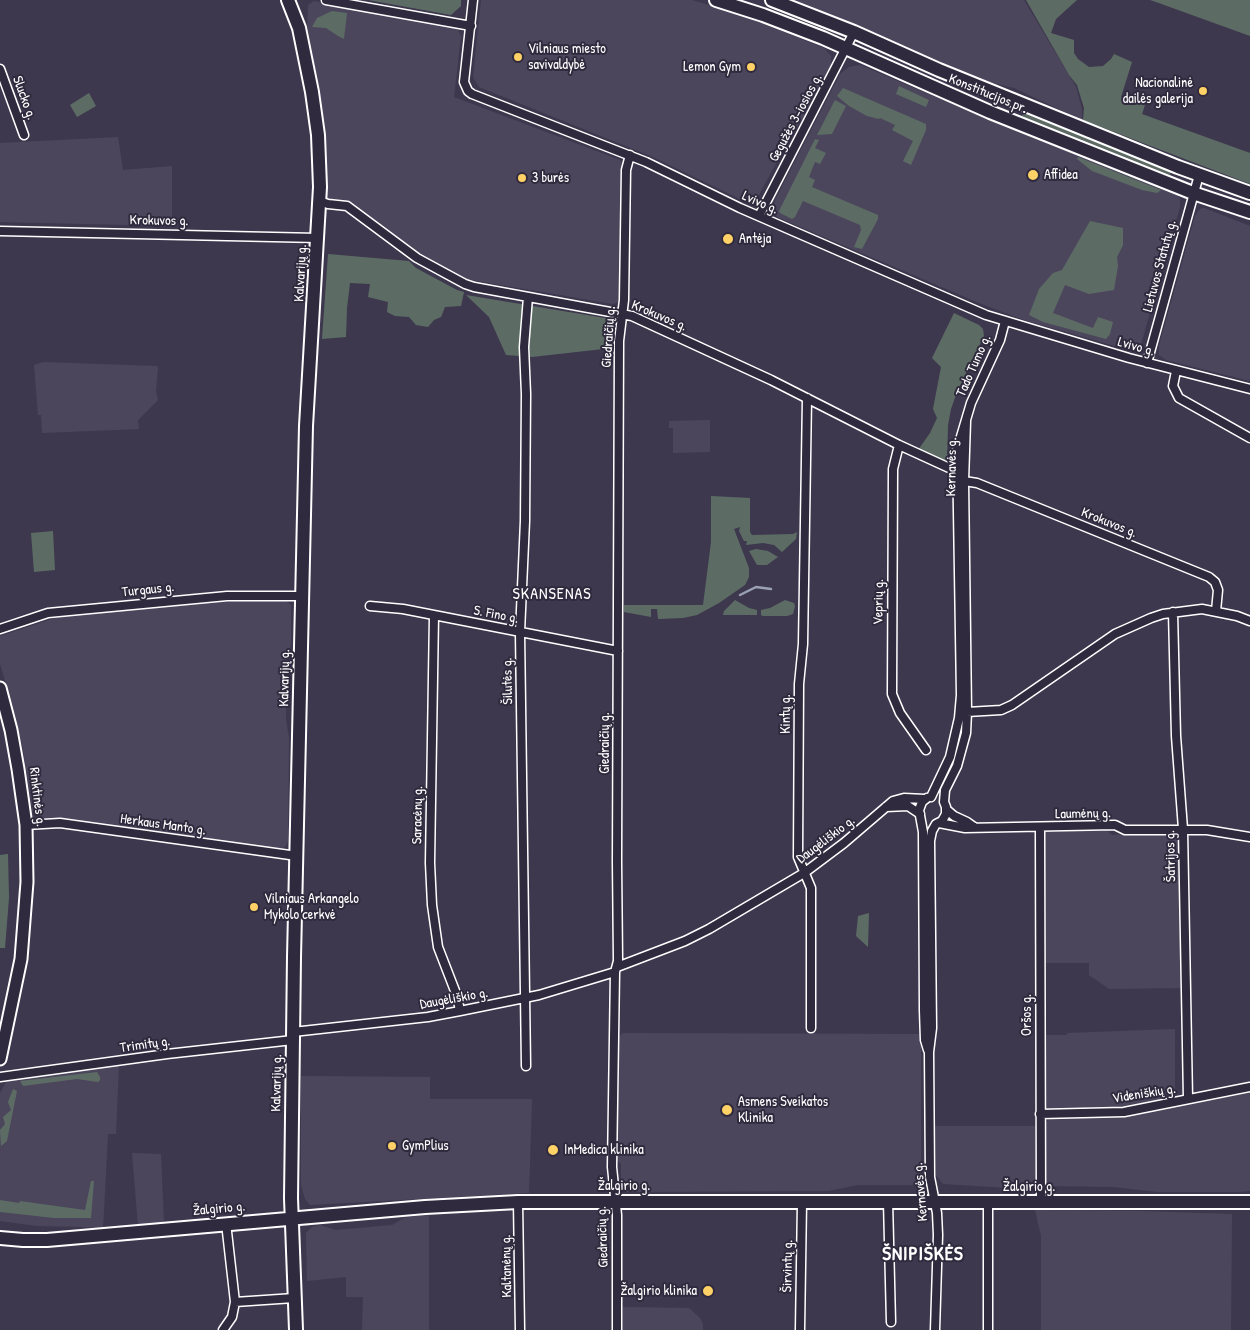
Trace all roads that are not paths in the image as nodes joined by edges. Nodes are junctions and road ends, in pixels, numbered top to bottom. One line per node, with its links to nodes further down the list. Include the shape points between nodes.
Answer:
1 (288, 0): 8 (main road, Kalvarijų g.)
2 (298, 0): 8 (main road, Kalvarijų g.)
3 (326, 0): 7 (street)
4 (473, 0): 7 (street, Lvivo g.)
5 (716, 0): 10 (main road, Konstitucijos pr.)
6 (772, 0): 9 (main road, Konstitucijos pr.)
7 (471, 26): 13 (street, Lvivo g., via 464,82 468,91)
8 (299, 28): 17 (main road, Kalvarijų g., via 318,135)
9 (854, 32): 10 (street, Gegužės 3-iosios g.); 14 (main road, Konstitucijos pr., via 938,70)
10 (846, 48): 15 (main road, Konstitucijos pr., via 990,112); 19 (street, Gegužės 3-iosios g.)
11 (0, 69): 12 (street, Slucko g.)
12 (24, 135)
13 (630, 155): 19 (street, Lvivo g.); 23 (street, Giedraičių g., via 626,170)
14 (1199, 175): 15 (street, Lietuvos Statutų g.); 16 (main road, Konstitucijos pr.)
15 (1194, 193): 18 (main road, Konstitucijos pr.); 25 (street, Lietuvos Statutų g.)
16 (1250, 193)
17 (319, 201): 21 (main road, Kalvarijų g.); 22 (street, Krokuvos g., via 348,206 417,258 474,288)
18 (1250, 212)
19 (759, 216): 24 (street, Lvivo g.)
20 (0, 231): 21 (street, Krokuvos g.)
21 (318, 238): 34 (main road, Kalvarijų g., via 306,426)
22 (528, 297): 23 (street, Krokuvos g.); 41 (street, Šilutės g., via 524,347 525,521)
23 (622, 313): 28 (street, Krokuvos g.); 42 (street, Giedraičių g., via 619,341)
24 (1005, 321): 25 (street, Lvivo g.); 29 (street, Tado Tumo g.)
25 (1147, 363): 26 (street, Lvivo g.)
26 (1176, 371): 27 (street, Lvivo g.); 30 (street, via 1173,386 1179,398)
27 (1250, 389)
28 (807, 398): 31 (street, Krokuvos g.); 57 (street, Kintų g., via 798,767 798,857)
29 (966, 421): 32 (street, Kernavės g., via 957,450); 33 (street, Kernavės g.)
30 (1250, 438)
31 (899, 445): 32 (street, Krokuvos g.); 45 (street, Veprių g., via 893,469 892,694 900,713)
32 (958, 472): 46 (street, Kernavės g., via 960,710 950,757)
33 (964, 481): 36 (street, Krokuvos g., via 978,483 1209,577 1218,590); 44 (street, Kernavės g.)
34 (302, 596): 40 (street, Turgaus g., via 228,596 48,613); 56 (main road, Kalvarijų g.)
35 (370, 606): 38 (street, S. Fino g.)
36 (1216, 611): 37 (street); 39 (street)
37 (1173, 612): 44 (street, via 1115,634 1002,710); 54 (street, Šatrijos g., via 1176,736)
38 (434, 615): 41 (street, S. Fino g.); 60 (street, Saracėnų g., via 432,904 438,947)
39 (1250, 621)
40 (0, 629)
41 (520, 632): 42 (street, S. Fino g.); 59 (street, Šilutės g.)
42 (618, 651): 58 (street, Giedraičių g.)
43 (0, 688): 51 (main road, Rinktinės g., via 13,740)
44 (967, 712): 47 (street, Kernavės g., via 964,744 946,787)
45 (926, 750)
46 (928, 798): 47 (street, via 938,798); 48 (street, Daugėliškio g., via 899,799); 49 (street, Kernavės g., via 920,806)
47 (945, 806): 50 (street, Kernavės g., via 945,818); 52 (street, Laumėnų g., via 954,816)
48 (886, 807): 49 (street, via 908,806); 57 (street, Daugėliškio g.)
49 (921, 817): 50 (street, via 928,824); 63 (street, Kernavės g., via 925,1040)
50 (938, 823): 52 (street, Laumėnų g.); 63 (street, Kernavės g., via 930,841 932,1028)
51 (26, 825): 56 (street, Herkaus Manto g., via 60,823); 64 (main road, Rinktinės g., via 27,882 23,936)
52 (974, 827): 53 (street, Laumėnų g.)
53 (1040, 827): 54 (street, Laumėnų g., via 1115,825 1125,830); 69 (street, Oršos g.)
54 (1183, 829): 55 (street, Laumėnų g.); 68 (street, Šatrijos g.)
55 (1250, 838)
56 (297, 856): 62 (main road, Kalvarijų g.)
57 (804, 873): 58 (street, Daugėliškio g., via 684,942); 61 (street, Kintų g., via 811,888)
58 (616, 970): 59 (street, Daugėliškio g.); 70 (street, Giedraičių g., via 612,1167)
59 (524, 998): 60 (street, Daugėliškio g.); 65 (street, Šilutės g.)
60 (460, 1011): 62 (street, Daugėliškio g.)
61 (811, 1028)
62 (293, 1036): 66 (street, Trimitų g.); 78 (main road, Kalvarijų g.)
63 (929, 1052): 74 (street, Kernavės g., via 930,1177)
64 (0, 1060)
65 (526, 1066)
66 (0, 1077)
67 (1250, 1087): 68 (street, Videniškių g.)
68 (1188, 1099): 69 (street, Videniškių g., via 1124,1112)
69 (1040, 1114): 76 (street, Oršos g.)
70 (615, 1201): 71 (main road, Žalgirio g.); 72 (main road, Žalgirio g.); 87 (street, Giedraičių g.)
71 (518, 1202): 78 (main road, Žalgirio g., via 425,1206); 86 (street, Kaltanėnų g.)
72 (802, 1202): 73 (main road, Žalgirio g.); 88 (street, Širvintų g.)
73 (888, 1202): 74 (main road, Žalgirio g.); 83 (street)
74 (934, 1202): 75 (main road, Žalgirio g.); 89 (street, Kernavės g., via 938,1235)
75 (988, 1202): 76 (main road, Žalgirio g.); 90 (street)
76 (1041, 1202): 77 (main road, Žalgirio g.)
77 (1250, 1202)
78 (291, 1218): 79 (main road, Žalgirio g.); 81 (main road, Kalvarijų g.)
79 (226, 1223): 80 (main road, Žalgirio g., via 47,1240); 82 (street)
80 (0, 1238)
81 (294, 1298): 82 (street); 85 (main road, Kalvarijų g.)
82 (235, 1302): 84 (street, via 232,1317)
83 (891, 1322)
84 (223, 1330)
85 (296, 1330)
86 (520, 1330)
87 (617, 1330)
88 (800, 1330)
89 (935, 1330)
90 (988, 1330)

